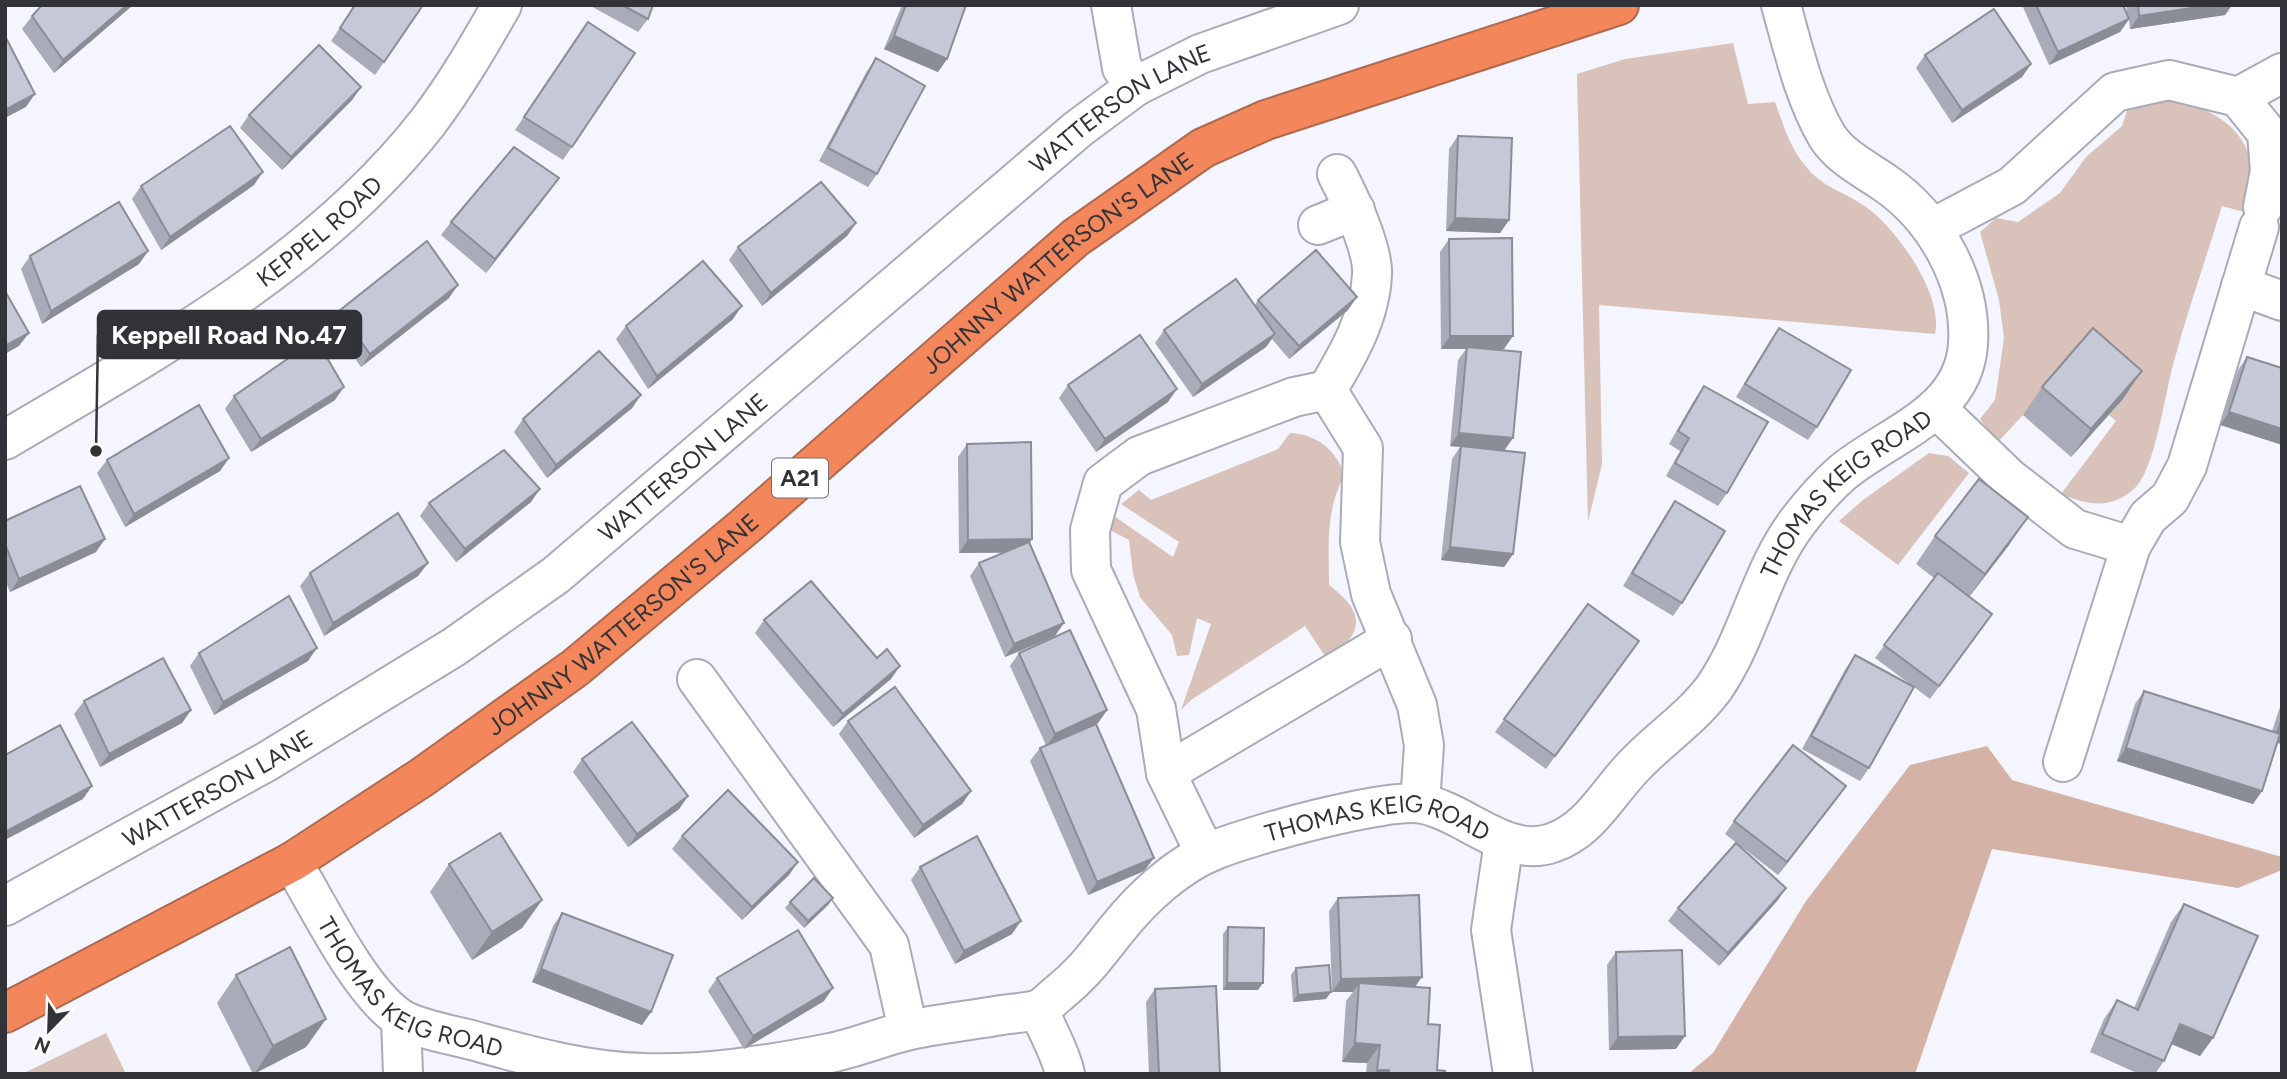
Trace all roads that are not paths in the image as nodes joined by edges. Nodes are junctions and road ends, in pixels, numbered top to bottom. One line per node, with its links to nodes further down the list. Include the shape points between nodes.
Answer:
1 (502, 5): 17 (street, KEPPEL ROAD, via 428,122 331,223 227,303)
2 (1111, 5): 7 (street, via 1122,68)
3 (1339, 5): 7 (street, WATTERSON LANE, via 1200,54)
4 (1619, 5): 26 (highway, JOHNNY WATTERSON'S LANE / A21, via 1266,120 1203,148 1075,238 575,668 421,778)
5 (1781, 5): 12 (street, THOMAS KEIG ROAD, via 1829,140 1910,203)
6 (2282, 73): 8 (street)
7 (1136, 86): 27 (street, WATTERSON LANE, via 1078,129 556,575 454,647 266,762)
8 (2238, 97): 12 (street, via 2169,79 2115,92 2012,186); 13 (street, via 2267,133 2270,171)
9 (1337, 173): 10 (street)
10 (1355, 210): 11 (street); 15 (street, via 1373,274 1356,343)
11 (1318, 225)
12 (1933, 228): 16 (street, THOMAS KEIG ROAD, via 1962,293 1968,332 1968,352 1956,385)
13 (2241, 286): 14 (street); 18 (street, via 2187,466 2170,498 2148,517)
14 (2282, 301)
15 (1327, 390): 19 (street, via 1363,448 1360,542 1371,594); 22 (street, via 1294,397 1139,456 1103,482 1090,530 1091,569 1156,709)
16 (1936, 408): 18 (street, via 2009,478 2075,529); 24 (street, THOMAS KEIG ROAD, via 1843,473 1817,497 1793,527 1714,687 1694,712 1634,765 1575,833 1536,848)
17 (5, 440)
18 (2131, 545): 21 (street)
19 (1392, 639): 22 (street); 23 (street, via 1418,705 1424,745)
20 (697, 679): 31 (street, via 723,739 889,945)
21 (2063, 762)
22 (1166, 773): 25 (street)
23 (1420, 803): 24 (street, THOMAS KEIG ROAD, via 1464,819); 25 (street, THOMAS KEIG ROAD, via 1371,808)
24 (1504, 841): 34 (street, via 1491,930)
25 (1205, 853): 28 (street, THOMAS KEIG ROAD, via 1154,890 1120,925 1086,972)
26 (292, 862): 29 (highway, JOHNNY WATTERSON'S LANE / A21); 30 (street, THOMAS KEIG ROAD, via 363,980)
27 (5, 906)
28 (1040, 1009): 31 (street, THOMAS KEIG ROAD); 33 (street)
29 (5, 1013)
30 (401, 1019): 31 (street, THOMAS KEIG ROAD, via 539,1059 639,1074 740,1069 837,1052); 32 (street)
31 (908, 1030)
32 (403, 1074)
33 (1065, 1074)
34 (1513, 1074)

